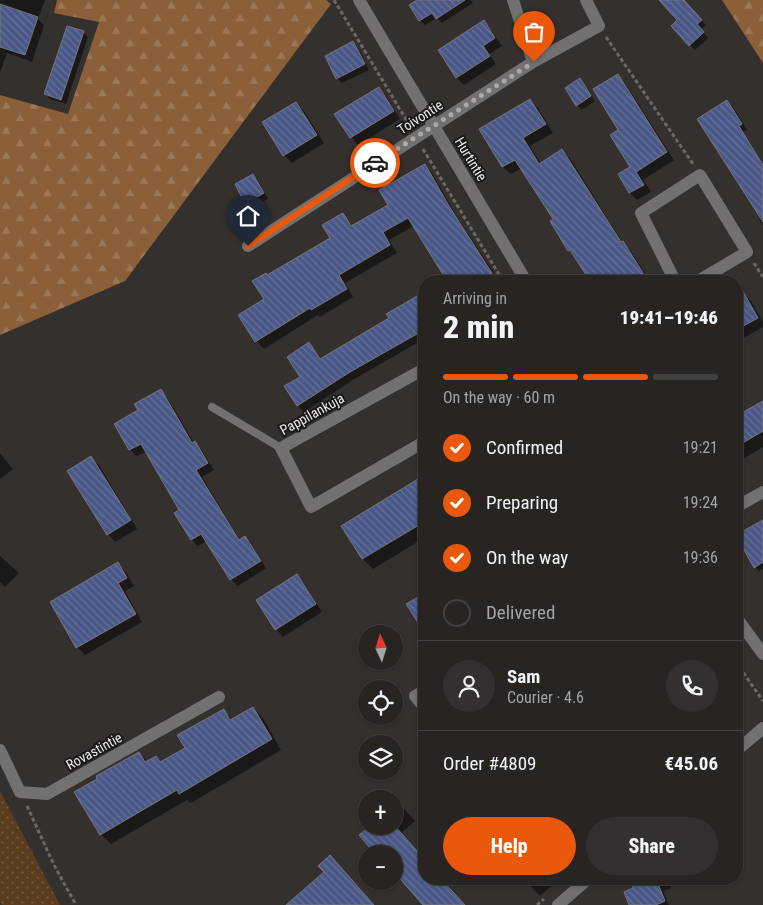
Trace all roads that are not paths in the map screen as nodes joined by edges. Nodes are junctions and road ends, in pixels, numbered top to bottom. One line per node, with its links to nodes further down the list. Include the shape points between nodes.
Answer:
1 (359, 0): 5 (street, Hurtintie)
2 (513, 0): 4 (street)
3 (586, 0): 4 (street, Toivontie, via 599,26)
4 (534, 62): 5 (street, Toivontie)
5 (434, 126): 6 (street, Toivontie); 7 (street, Hurtintie)
6 (248, 246)
7 (522, 275)
8 (672, 275): 9 (street, via 641,213 700,176 747,252)
9 (708, 275)
10 (418, 372): 13 (street, Pappilankuja)
11 (212, 406): 13 (lane)
12 (418, 445): 13 (street, Pappilankuja, via 311,507)
13 (281, 448)
14 (763, 492): 15 (street)
15 (743, 503)
16 (743, 627): 17 (street)
17 (763, 654)
18 (219, 697): 21 (street, Rovastintie, via 47,794 20,792)
19 (763, 728): 20 (street)
20 (743, 745)
21 (0, 750)
22 (581, 885): 23 (street)
23 (558, 905)

